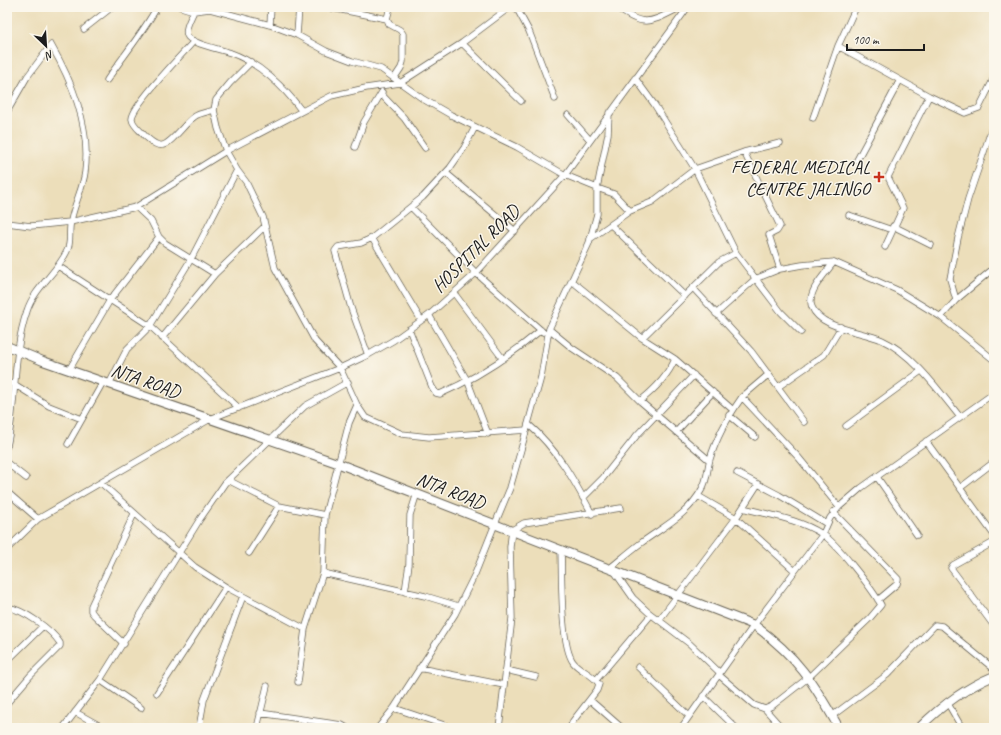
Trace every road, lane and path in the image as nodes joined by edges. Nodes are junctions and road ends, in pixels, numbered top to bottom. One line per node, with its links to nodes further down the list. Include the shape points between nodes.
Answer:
1 (112, 7): 17 (street)
2 (157, 7): 26 (street, via 148,24)
3 (181, 7): 14 (street)
4 (271, 7): 16 (street)
5 (299, 7): 18 (street)
6 (327, 7): 15 (street)
7 (390, 7): 15 (street)
8 (510, 7): 20 (street)
9 (516, 7): 32 (street, via 530,31)
10 (616, 7): 11 (street, via 630,17 646,22)
11 (681, 7)
12 (688, 7): 24 (street, HOSPITAL ROAD)
13 (856, 7): 21 (street)
14 (194, 11): 16 (street, via 210,10); 19 (street, via 186,32)
15 (387, 19): 23 (street, via 389,24 403,34 403,62)
16 (270, 25): 18 (street)
17 (84, 29)
18 (297, 35): 23 (street, via 326,51 381,69)
19 (194, 41): 22 (street); 35 (street, via 158,81 135,110 132,118 146,137 160,146 166,145 195,115)
20 (462, 43): 28 (street); 33 (street)
21 (838, 46): 27 (street); 40 (street)
22 (251, 62): 35 (street, via 218,95); 36 (street, via 291,96)
23 (395, 78): 28 (street)
24 (634, 78): 38 (street, HOSPITAL ROAD); 50 (street, via 654,104)
25 (994, 78): 31 (street, via 979,108 972,111 958,111)
26 (107, 80)
27 (900, 80): 31 (street); 49 (street)
28 (400, 83): 29 (street); 42 (street, via 440,109)
29 (386, 86): 30 (street); 36 (street, via 331,96)
30 (381, 94): 45 (street, via 364,122); 46 (street, via 404,118)
31 (929, 96): 63 (street, via 888,177 903,208)
32 (555, 99)
33 (521, 101)
34 (9, 104): 37 (street); 59 (street, via 51,45 64,69 85,127 85,171)
35 (214, 110): 47 (street)
36 (301, 110): 47 (street)
37 (7, 112)
38 (609, 113): 43 (street, HOSPITAL ROAD); 54 (street, via 608,134)
39 (568, 115): 43 (street)
40 (813, 118)
41 (994, 122): 84 (street, via 968,198 958,238 950,279)
42 (475, 127): 52 (street); 53 (street, via 517,147)
43 (590, 140): 53 (street, HOSPITAL ROAD)
44 (780, 143): 48 (street)
45 (355, 148)
46 (425, 148)
47 (226, 151): 51 (street); 55 (street)
48 (744, 152): 50 (street); 75 (street, via 780,226 769,235)
49 (857, 160)
50 (695, 169): 57 (street, via 652,202); 70 (street)
51 (237, 170): 62 (street, via 254,197); 71 (street)
52 (446, 173): 56 (street); 64 (street)
53 (565, 175): 54 (street); 64 (street, HOSPITAL ROAD)
54 (597, 188): 57 (street, via 614,194); 67 (street, via 597,214)
55 (136, 207): 59 (street); 65 (street, via 151,221)
56 (411, 207): 66 (street); 76 (street)
57 (630, 211): 61 (street)
58 (849, 215): 63 (street)
59 (70, 222): 60 (street, via 32,226); 73 (street, via 70,242)
60 (7, 223)
61 (611, 225): 67 (street); 82 (street)
62 (265, 226): 77 (street); 104 (street, via 275,268 315,341)
63 (892, 228): 68 (street); 69 (street)
64 (515, 231): 76 (street, HOSPITAL ROAD)
65 (159, 237): 71 (street); 83 (street)
66 (372, 238): 88 (street); 100 (street, via 361,243 338,247 335,251)
67 (590, 239): 79 (street)
68 (930, 245)
69 (885, 247)
70 (736, 253): 78 (street); 80 (street, via 719,262)
71 (191, 259): 77 (street); 89 (street)
72 (834, 262): 75 (street); 87 (street, via 897,290); 90 (street, via 816,288 811,305 821,318)
73 (58, 266): 83 (street); 99 (street, via 31,301 26,312)
74 (994, 268): 84 (street)
75 (780, 269): 78 (street)
76 (476, 273): 81 (street, HOSPITAL ROAD); 93 (street)
77 (215, 274): 96 (street)
78 (756, 278): 85 (street); 94 (street, via 781,312)
79 (572, 282): 92 (street); 97 (street)
80 (693, 288): 82 (street); 85 (street)
81 (454, 293): 86 (street, HOSPITAL ROAD); 101 (street)
82 (685, 296): 97 (street)
83 (110, 300): 89 (street); 105 (street)
84 (956, 300): 87 (street)
85 (716, 314): 107 (street)
86 (429, 315): 88 (street, HOSPITAL ROAD); 110 (street)
87 (941, 317): 103 (street)
88 (421, 320): 91 (street, HOSPITAL ROAD)
89 (150, 326): 96 (street); 112 (street, via 127,349)
90 (841, 327): 106 (street, via 883,340); 114 (street, via 824,355)
91 (408, 329): 100 (street, HOSPITAL ROAD); 110 (street, via 434,391 440,394)
92 (549, 329): 95 (street); 118 (street, via 617,378)
93 (541, 330): 95 (street); 101 (street)
94 (800, 332)
95 (548, 336): 128 (street, via 541,377)
96 (162, 338): 120 (street)
97 (642, 338): 102 (street)
98 (7, 346): 99 (street, NTA ROAD)
99 (18, 350): 105 (street, NTA ROAD); 113 (street)
100 (368, 355): 104 (street, HOSPITAL ROAD)
101 (503, 359): 110 (street)
102 (675, 360): 108 (street); 118 (street, via 671,369 650,394)
103 (994, 360)
104 (340, 368): 109 (street); 120 (street, HOSPITAL ROAD)
105 (69, 370): 112 (street, NTA ROAD)
106 (921, 371): 124 (street); 129 (street)
107 (769, 374): 114 (street); 117 (street)
108 (694, 375): 115 (street); 122 (street)
109 (348, 382): 119 (street); 134 (street, via 306,406)
110 (468, 382): 132 (street)
111 (7, 383): 113 (street)
112 (106, 383): 125 (street, NTA ROAD); 126 (street)
113 (14, 384): 126 (street, via 49,406); 137 (street)
114 (778, 387): 127 (street)
115 (713, 392): 121 (street); 131 (street)
116 (994, 393): 124 (street)
117 (742, 397): 121 (street); 154 (street, via 799,458)
118 (640, 401): 122 (street)
119 (357, 405): 132 (street, via 365,417 402,434 429,437); 141 (street)
120 (239, 408): 125 (street, HOSPITAL ROAD)
121 (733, 410): 123 (street)
122 (656, 415): 131 (street); 152 (street, via 604,478)
123 (729, 415): 133 (street); 138 (street)
124 (960, 417): 135 (street)
125 (210, 419): 134 (street, NTA ROAD); 146 (street, HOSPITAL ROAD)
126 (82, 420): 136 (street)
127 (804, 422)
128 (528, 424): 130 (street); 152 (street, via 545,438)
129 (846, 426)
130 (526, 430): 132 (street); 163 (street, via 510,488)
131 (676, 432): 138 (street)
132 (488, 434)
133 (755, 437)
134 (271, 440): 141 (street, NTA ROAD); 145 (street)
135 (926, 441): 143 (street); 148 (street)
136 (68, 444)
137 (7, 446)
138 (709, 460): 151 (street, via 707,477)
139 (994, 462): 148 (street)
140 (7, 463): 144 (street)
141 (338, 463): 150 (street, NTA ROAD); 160 (street)
142 (737, 473): 147 (street)
143 (877, 477): 154 (street); 167 (street)
144 (26, 478)
145 (228, 480): 153 (street); 172 (street)
146 (101, 483): 158 (street); 162 (street, HOSPITAL ROAD)
147 (758, 484): 156 (street); 164 (street)
148 (960, 488): 168 (street)
149 (7, 492): 162 (street)
150 (417, 493): 163 (street, NTA ROAD); 178 (street, via 410,515 409,564)
151 (698, 496): 161 (street); 174 (street, via 682,515 640,544)
152 (583, 498): 159 (street)
153 (279, 506): 160 (street); 173 (street)
154 (839, 506): 157 (street)
155 (621, 508): 159 (street)
156 (743, 508): 161 (street); 166 (street, via 795,521)
157 (833, 512): 164 (street); 181 (street, via 898,579 897,584)
158 (134, 514): 172 (street); 190 (street, via 91,606 94,615)
159 (592, 514): 165 (street, via 524,523)
160 (325, 515): 176 (street)
161 (736, 518): 175 (street); 179 (street)
162 (38, 519): 170 (street, HOSPITAL ROAD)
163 (495, 524): 165 (street, NTA ROAD); 182 (street, via 475,574)
164 (827, 524): 166 (street)
165 (512, 530): 171 (street, NTA ROAD); 195 (street, via 512,618)
166 (823, 534): 175 (street); 181 (street)
167 (917, 535)
168 (994, 536)
169 (994, 542): 188 (street, via 951,568)
170 (7, 549)
171 (561, 549): 174 (street, NTA ROAD); 201 (street, via 563,624 566,638 573,661)
172 (179, 553): 177 (street); 190 (street)
173 (249, 553)
174 (612, 569): 179 (street, NTA ROAD); 184 (street, via 633,598)
175 (795, 571): 186 (street)
176 (323, 573): 178 (street); 189 (street)
177 (226, 587): 180 (street); 205 (street)
178 (405, 592): 182 (street)
179 (680, 595): 185 (street); 186 (street, NTA ROAD)
180 (243, 596): 189 (street); 219 (street, via 204,700)
181 (878, 600): 199 (street, via 880,605 875,613)
182 (458, 606): 193 (street)
183 (7, 607): 187 (street, via 17,609)
184 (651, 614): 185 (street); 201 (street)
185 (659, 620): 196 (street, via 690,644)
186 (754, 625): 196 (street); 199 (street, NTA ROAD, via 783,647)
187 (43, 626): 191 (street); 209 (street, via 60,646)
188 (994, 626)
189 (306, 629): 202 (street)
190 (124, 644): 200 (street)
191 (7, 661)
192 (638, 667): 215 (street)
193 (419, 668): 203 (street); 211 (street)
194 (994, 669): 216 (street, via 942,626 936,625 887,675)
195 (506, 670): 198 (street); 203 (street)
196 (720, 674): 206 (street); 212 (street, via 754,705)
197 (994, 676): 208 (street)
198 (536, 677)
199 (809, 677): 212 (street); 216 (street, NTA ROAD)
200 (100, 680): 210 (street); 213 (street)
201 (596, 680): 207 (street, via 599,684)
202 (298, 682)
203 (504, 685): 224 (street)
204 (267, 686): 214 (street)
205 (157, 693)
206 (704, 696): 215 (street); 228 (street)
207 (590, 700): 225 (street); 226 (street)
208 (947, 702): 231 (street); 232 (street)
209 (7, 703)
210 (141, 708)
211 (394, 708): 222 (street); 223 (street)
212 (765, 709): 229 (street)
213 (75, 712): 217 (street); 218 (street)
214 (260, 713): 220 (street); 221 (street, via 342,725)
215 (689, 716): 227 (street)
216 (832, 716): 230 (street, NTA ROAD)
217 (63, 728)
218 (104, 728)
219 (199, 728)
220 (256, 728)
221 (347, 728)
222 (378, 728)
223 (453, 728)
224 (498, 728)
225 (570, 728)
226 (622, 728)
227 (681, 728)
228 (736, 728)
229 (782, 728)
230 (839, 728)
231 (919, 728)
232 (962, 728)

